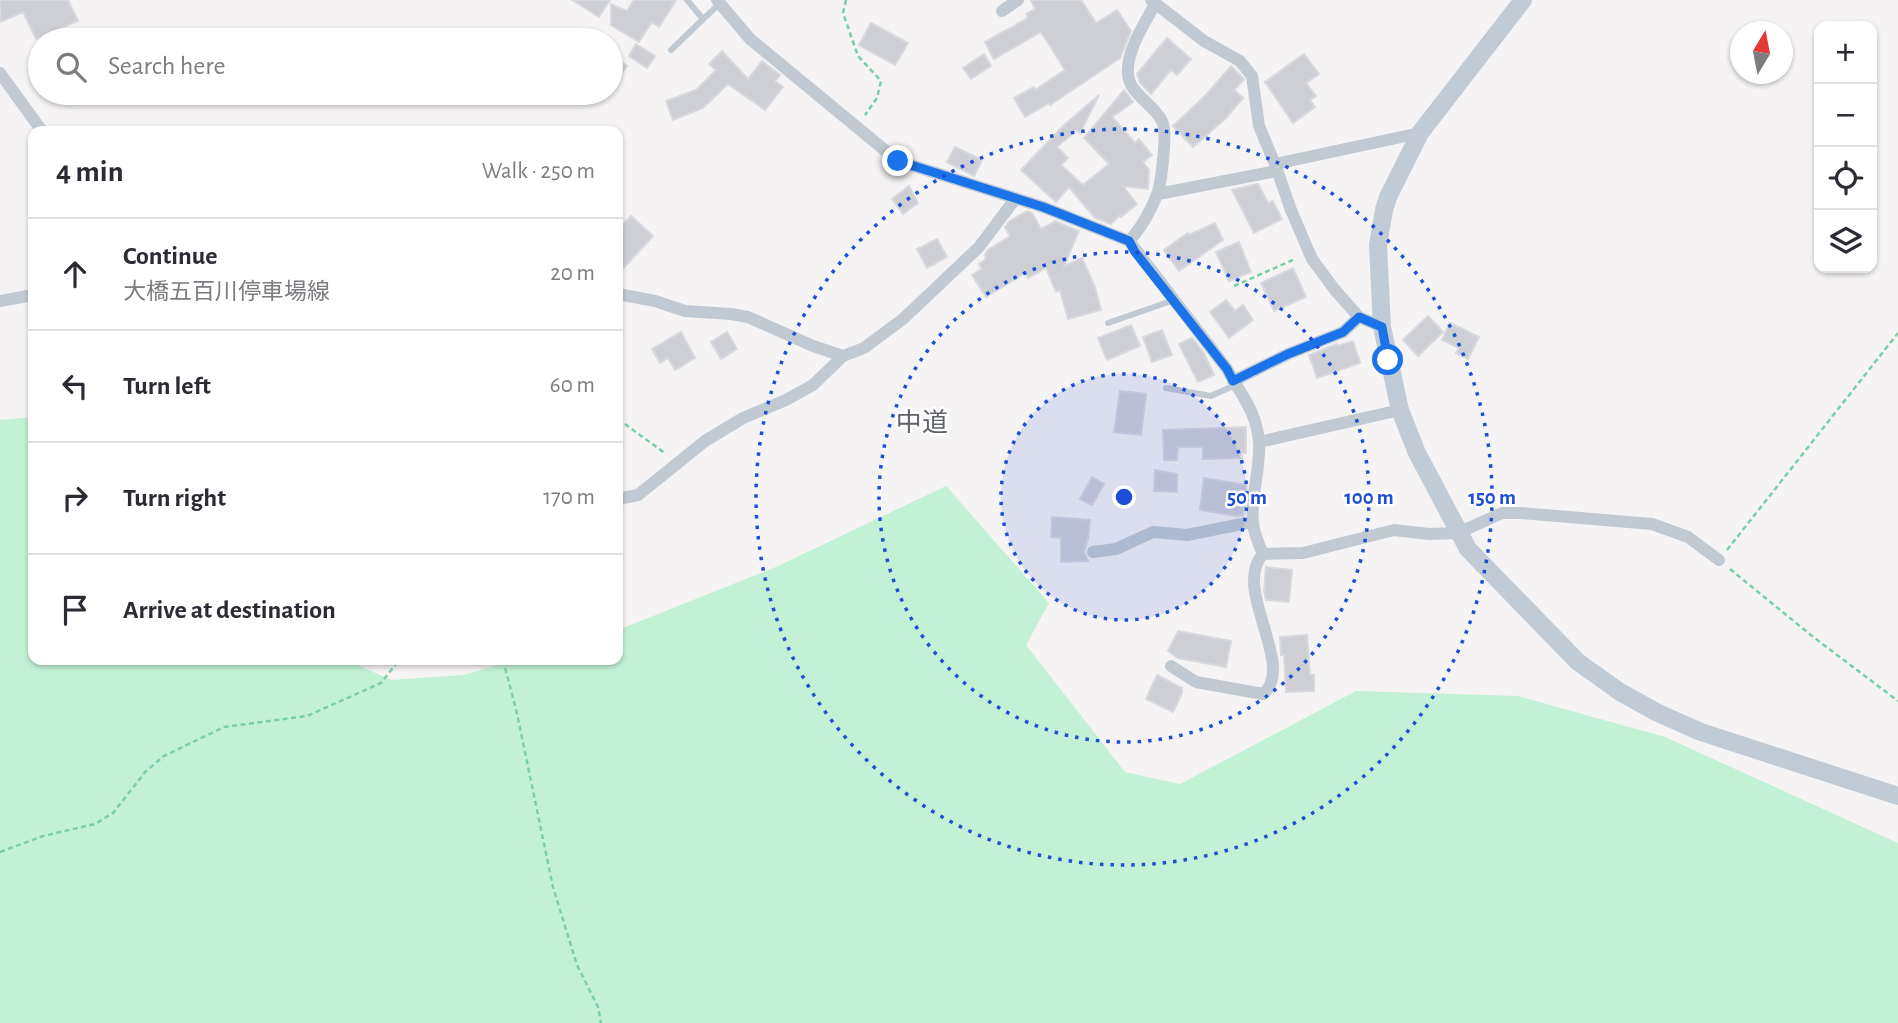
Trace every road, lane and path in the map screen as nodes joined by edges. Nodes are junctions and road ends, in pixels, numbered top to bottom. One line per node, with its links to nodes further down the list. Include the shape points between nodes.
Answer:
1 (687, 0): 8 (lane)
2 (846, 0): 12 (path, via 844,13 858,56 881,82 877,98)
3 (1018, 0): 7 (street)
4 (1523, 0): 13 (main road)
5 (718, 2): 8 (lane); 12 (street, via 750,39)
6 (1153, 2): 14 (street, via 1204,41 1240,61 1252,76 1259,126); 15 (street, via 1130,58 1128,75 1163,121)
7 (1002, 11)
8 (704, 19): 9 (lane)
9 (671, 50)
10 (0, 73): 11 (street)
11 (38, 126)
12 (857, 127): 16 (street, via 898,161)
13 (1420, 133): 14 (street); 26 (main road, via 1388,197 1380,226)
14 (1276, 167): 15 (street); 18 (street)
15 (1158, 194): 17 (street)
16 (1015, 200): 17 (street); 28 (street, via 979,247 903,319 864,348)
17 (1129, 241): 22 (street)
18 (1310, 253): 19 (path); 24 (street)
19 (1234, 286)
20 (623, 295): 28 (street, via 685,312 748,317)
21 (28, 296): 23 (street)
22 (1174, 300): 25 (lane); 29 (street)
23 (0, 301)
24 (1359, 317): 26 (street); 29 (street, via 1343,332)
25 (1108, 323)
26 (1382, 327): 31 (main road)
27 (1898, 333): 40 (path)
28 (843, 356): 34 (street, via 813,384 743,418)
29 (1234, 383): 30 (lane, via 1210,396); 33 (street, via 1250,409)
30 (1166, 388)
31 (1401, 410): 33 (street); 37 (main road)
32 (623, 423): 34 (path)
33 (1259, 442): 36 (street)
34 (677, 462): 35 (street, via 638,495)
35 (623, 498)
36 (1252, 522): 38 (street, via 1187,535 1153,532 1116,549); 39 (street)
37 (1458, 533): 39 (street, via 1394,530 1303,553); 40 (street, via 1502,513 1638,522 1688,537); 45 (main road, via 1480,562 1578,662 1620,692 1701,732)
38 (1093, 552)
39 (1263, 555): 43 (street, via 1254,576 1273,663 1267,691 1196,682)
40 (1719, 560): 44 (path)
41 (395, 665): 46 (path, via 381,683 307,716 225,727 164,756 113,813 94,824)
42 (504, 665): 47 (path, via 553,887)
43 (1171, 666)
44 (1898, 701)
45 (1898, 796)
46 (0, 852)
47 (601, 1023)

